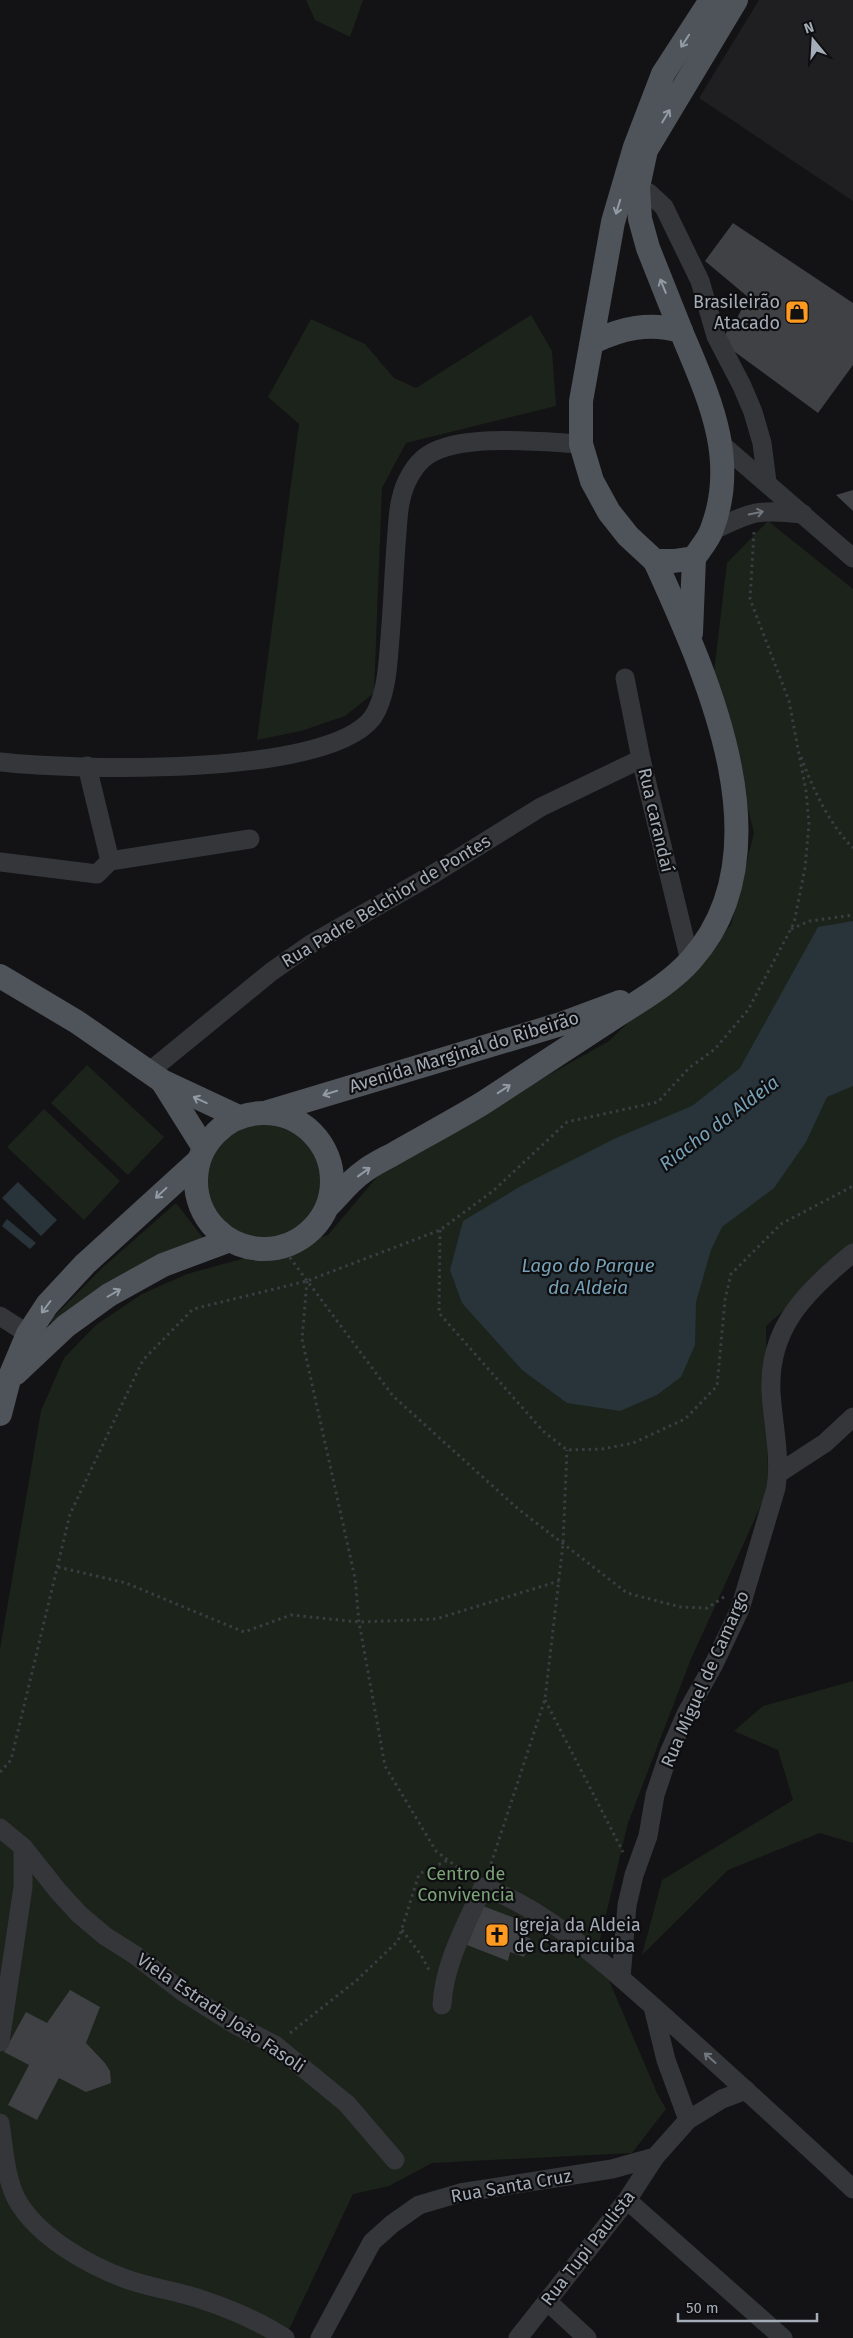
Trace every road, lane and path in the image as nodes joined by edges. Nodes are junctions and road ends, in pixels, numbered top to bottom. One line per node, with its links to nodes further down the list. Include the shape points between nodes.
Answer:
1 (711, 0): 5 (main road, one-way to 5, via 663,74 635,147 614,222)
2 (736, 0): 3 (main road, one-way to 2, via 646,150)
3 (638, 187): 4 (main road, one-way to 3, via 648,248 640,219); 8 (street, via 664,207 696,273 716,336 753,412 762,443)
4 (681, 331): 5 (main road, via 666,327 639,327); 7 (main road, via 705,389)
5 (593, 342): 6 (main road, via 580,401)
6 (581, 444): 13 (main road, via 592,481 609,512); 19 (street, via 486,441 456,445 428,455 412,471 401,499 383,692 373,716 359,730 292,754 245,762 200,766)
7 (721, 444): 8 (street); 10 (main road, via 723,494)
8 (767, 482): 9 (street)
9 (804, 514): 10 (street, one-way to 9, via 755,512 770,510); 12 (street)
10 (712, 531): 11 (main road)
11 (694, 558): 13 (main road); 14 (main road, Avenida Marginal do Ribeirão)
12 (853, 558)
13 (654, 561): 14 (main road, Avenida Marginal do Ribeirão)
14 (691, 640): 26 (main road, Avenida Marginal do Ribeirão, via 730,769 738,837 733,872 721,914 709,938)
15 (626, 678): 17 (street, Rua carandaí)
16 (798, 747): 21 (path, via 809,780 825,810)
17 (641, 760): 26 (street, Rua carandaí); 29 (street, Rua Padre Belchior de Pontes, via 541,807 311,944 271,972)
18 (0, 762): 19 (street)
19 (87, 766): 23 (street)
20 (250, 839): 23 (street)
21 (853, 848)
22 (0, 862): 23 (street, via 97,874)
23 (110, 862)
24 (853, 915): 25 (path, via 810,921)
25 (790, 929)
26 (690, 961): 28 (main road, Avenida Marginal do Ribeirão)
27 (0, 976): 29 (main road, via 77,1022)
28 (659, 987): 30 (main road, Avenida Marginal do Ribeirão, one-way to 30, via 561,1024); 34 (main road, Avenida Marginal do Ribeirão, one-way to 28, via 362,1172 482,1103)
29 (156, 1076): 31 (main road, one-way to 29); 32 (main road)
30 (267, 1112): 31 (main road, Avenida Marginal do Ribeirão); 34 (main road, Avenida Marginal do Ribeirão, via 288,1116 307,1127 322,1142 331,1162 333,1184)
31 (239, 1117): 32 (main road, Avenida Marginal do Ribeirão, via 219,1129)
32 (201, 1154): 36 (main road, Avenida Marginal do Ribeirão, via 196,1179 198,1198 205,1215); 41 (main road, Avenida Marginal do Ribeirão, one-way to 41, via 86,1264 47,1305)
33 (853, 1186): 45 (path, via 781,1224 731,1274 724,1300 717,1386 685,1419 633,1443 602,1449)
34 (329, 1205): 37 (main road, Avenida Marginal do Ribeirão, via 318,1223 302,1238)
35 (440, 1230): 45 (path, via 440,1313 543,1431)
36 (230, 1240): 37 (main road, Avenida Marginal do Ribeirão, via 247,1247); 42 (main road, one-way to 36, via 66,1326 109,1295 163,1265)
37 (282, 1247): 39 (path)
38 (853, 1253): 46 (street, Rua Miguel de Camargo, via 827,1274 796,1307 779,1336 772,1362 771,1393)
39 (307, 1281): 47 (path, via 393,1396 517,1508); 48 (path, via 194,1309 143,1360 70,1514); 51 (path, via 302,1339 355,1578)
40 (0, 1316): 41 (street)
41 (28, 1334): 42 (main road, Avenida Marginal do Ribeirão)
42 (9, 1379): 43 (main road, Avenida Marginal do Ribeirão)
43 (0, 1414)
44 (853, 1416): 46 (street, via 825,1443)
45 (567, 1450): 47 (path)
46 (779, 1473): 57 (street, Rua Miguel de Camargo, via 740,1609 669,1754 655,1795 648,1836)
47 (563, 1544): 49 (path); 50 (path, via 627,1593 680,1608 707,1608)
48 (58, 1566): 51 (path, via 126,1583 244,1632 291,1615); 53 (path, via 11,1760)
49 (559, 1581): 51 (path, via 436,1619); 52 (path)
50 (725, 1596)
51 (359, 1622): 56 (path, via 385,1766 436,1850)
52 (545, 1699): 57 (path); 58 (path)
53 (0, 1772)
54 (0, 1828): 55 (street, Viela Estrada João Fasoli)
55 (23, 1848): 63 (street, via 23,1887); 64 (street, Viela Estrada João Fasoli, via 79,1914 105,1936 226,2020)
56 (448, 1860): 58 (path); 59 (path, via 420,1874)
57 (634, 1875): 60 (street, Rua Miguel de Camargo, via 627,1906)
58 (484, 1887): 60 (street, via 555,1926); 61 (street, via 450,1961)
59 (402, 1930): 61 (path, via 421,1955); 64 (path, via 398,1941 356,1980)
60 (621, 1978): 62 (street)
61 (442, 2001)
62 (653, 2007): 65 (street, one-way to 62); 66 (street, via 666,2060)
63 (0, 2042)
64 (275, 2045): 69 (street, Viela Estrada João Fasoli, via 348,2104)
65 (746, 2090): 66 (street, via 722,2099); 70 (street)
66 (688, 2120): 68 (street)
67 (0, 2123): 73 (street, via 8,2174 17,2200 36,2224 78,2257 126,2279 202,2299 258,2320)
68 (655, 2157): 71 (street, Rua Tupi Paulista); 74 (street, Rua Santa Cruz, via 612,2169 460,2193 419,2205 372,2242)
69 (396, 2160)
70 (853, 2189)
71 (627, 2200): 72 (street, Rua Tupi Paulista); 77 (street)
72 (547, 2301): 75 (street, Rua Tupi Paulista); 76 (street)
73 (285, 2338)
74 (320, 2338)
75 (518, 2338)
76 (587, 2338)
77 (783, 2338)

